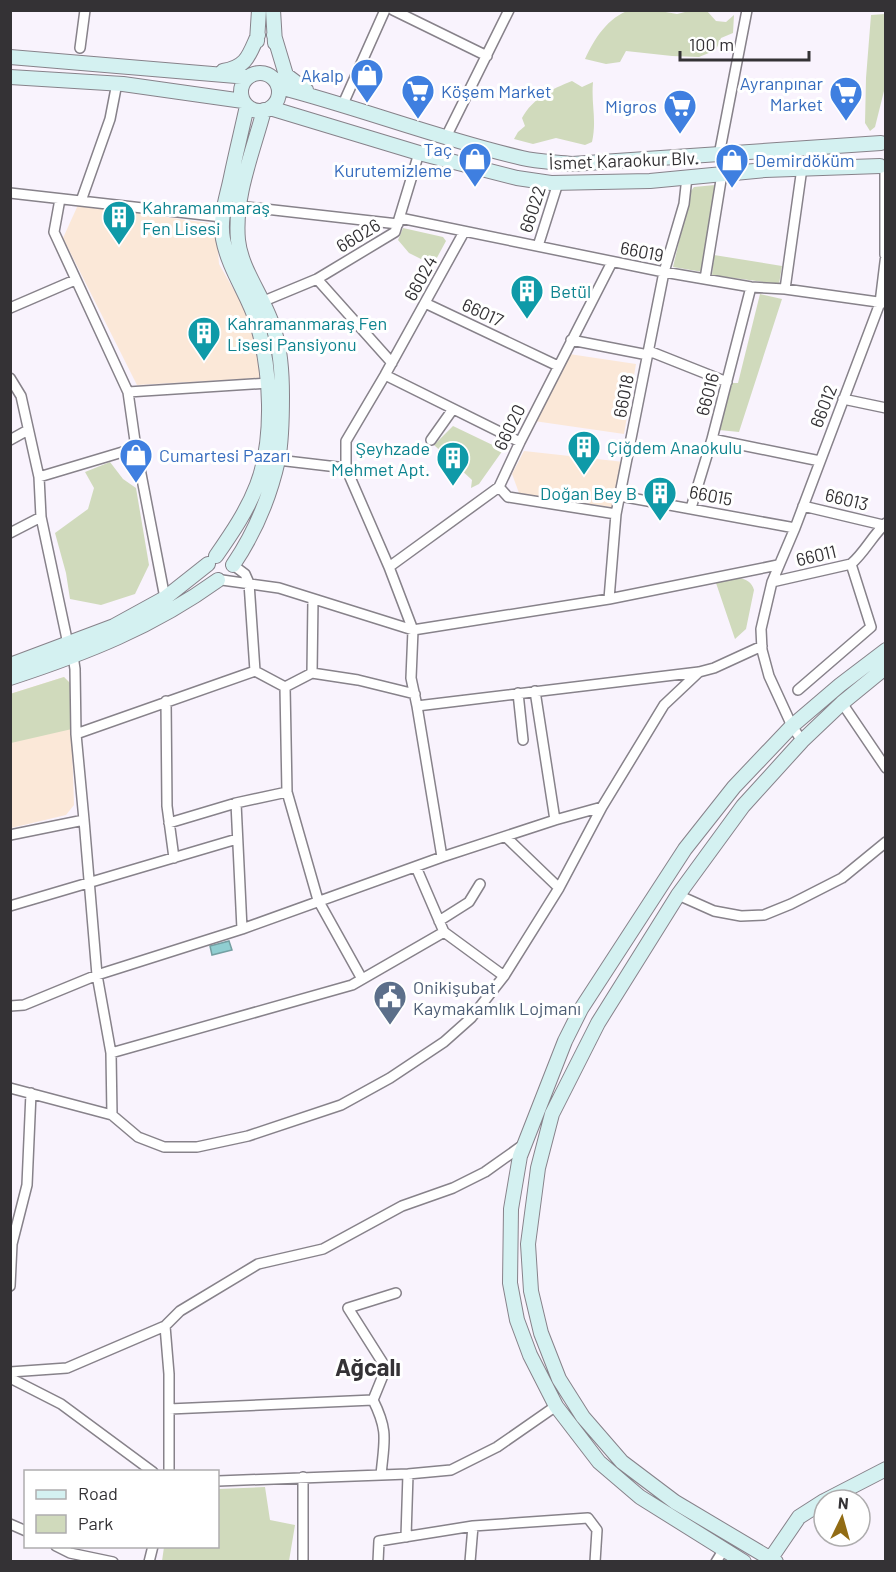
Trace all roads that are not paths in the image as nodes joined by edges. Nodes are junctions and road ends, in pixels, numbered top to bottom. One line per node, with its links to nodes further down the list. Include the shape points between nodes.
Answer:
1 (85, 10): 10 (street)
2 (259, 10): 8 (main road)
3 (273, 10): 9 (main road)
4 (385, 10): 21 (street)
5 (393, 10): 11 (street)
6 (509, 10): 11 (street)
7 (747, 10): 29 (street)
8 (258, 35): 13 (main road, via 241,66); 14 (main road)
9 (274, 35): 17 (main road); 19 (main road, via 286,75)
10 (80, 48)
11 (487, 56): 24 (street)
12 (10, 57): 13 (main road)
13 (207, 73): 14 (main road)
14 (251, 76): 17 (main road, via 266,74); 20 (main road, via 241,88)
15 (10, 77): 16 (main road)
16 (117, 83): 18 (main road); 37 (street, via 110,118)
17 (278, 84): 19 (main road, İsmet Karaokur Blv.); 22 (main road, via 278,99)
18 (206, 95): 20 (main road); 26 (main road, via 230,107 235,114)
19 (318, 97): 21 (main road, İsmet Karaokur Blv.)
20 (245, 103): 22 (main road, via 258,111); 26 (main road)
21 (343, 104): 24 (main road, İsmet Karaokur Blv.)
22 (267, 109): 23 (main road, İsmet Karaokur Blv.); 27 (main road)
23 (310, 120): 27 (main road, via 273,119 265,124); 28 (main road, İsmet Karaokur Blv.)
24 (446, 137): 29 (main road, İsmet Karaokur Blv., via 524,158 572,164)
25 (884, 141): 29 (main road, İsmet Karaokur Blv.); 31 (main road, via 876,157)
26 (238, 144): 39 (main road)
27 (254, 148): 38 (main road)
28 (419, 153): 34 (main road, İsmet Karaokur Blv., via 517,178); 40 (street, 66026)
29 (719, 155)
30 (802, 168): 31 (main road, İsmet Karaokur Blv.); 32 (main road, İsmet Karaokur Blv.); 50 (street)
31 (884, 169): 43 (street, 66012)
32 (722, 174): 33 (main road, İsmet Karaokur Blv.); 47 (street)
33 (687, 177): 34 (main road, İsmet Karaokur Blv.); 45 (street, 66018, via 684,204)
34 (558, 183): 42 (street, 66022)
35 (10, 193): 36 (street)
36 (60, 199): 37 (street); 48 (street, via 54,232)
37 (81, 201): 39 (street)
38 (238, 206): 40 (street, 66019); 51 (main road, via 238,242)
39 (222, 218): 61 (main road, via 227,254 257,322)
40 (399, 221): 41 (street, 66019); 46 (street, 66026, via 395,232)
41 (464, 232): 42 (street, 66019); 52 (street, 66024)
42 (538, 246): 44 (street, 66019)
43 (885, 254): 53 (street, 66012)
44 (612, 262): 45 (street, 66019); 55 (street, 66020)
45 (664, 272): 47 (street, 66019); 56 (street, 66018)
46 (317, 279): 51 (street, 66026); 57 (street)
47 (705, 279): 49 (street, 66019)
48 (75, 280): 54 (street); 63 (street)
49 (751, 287): 50 (street, 66019); 60 (street, 66016)
50 (785, 289): 53 (street, 66019)
51 (264, 301): 73 (main road, via 280,354 282,424)
52 (425, 303): 57 (street, 66024); 58 (street, 66017)
53 (883, 303): 64 (street, 66012)
54 (10, 308)
55 (571, 340): 56 (street); 58 (street, 66020)
56 (648, 353): 60 (street); 78 (street, 66018)
57 (392, 363): 59 (street, 66024)
58 (558, 366): 71 (street, 66020)
59 (385, 375): 66 (street); 75 (street, 66024, via 346,441)
60 (727, 382): 68 (street, 66016)
61 (269, 383): 63 (street); 86 (main road, via 269,417 258,483 239,524)
62 (12, 384): 67 (street, via 21,396)
63 (128, 392): 72 (street)
64 (843, 399): 65 (street); 74 (street, 66012)
65 (885, 408)
66 (453, 410): 70 (street); 71 (street)
67 (28, 430): 69 (street); 76 (street)
68 (712, 439): 74 (street); 80 (street, 66016)
69 (10, 440)
70 (431, 440)
71 (519, 442): 77 (street, 66020)
72 (136, 448): 76 (street); 94 (street)
73 (278, 460): 75 (street); 88 (main road, via 252,534)
74 (820, 461): 79 (street, 66012)
75 (346, 468): 90 (street, 66024)
76 (39, 477): 82 (street)
77 (500, 487): 81 (street, via 508,497); 90 (street)
78 (621, 496): 80 (street, 66015); 81 (street, 66018)
79 (803, 506): 83 (street, 66013); 84 (street, 66012)
80 (691, 508): 84 (street, 66015)
81 (616, 514): 96 (street, 66018)
82 (41, 517): 85 (street); 99 (street)
83 (884, 524): 87 (street, 66011)
84 (795, 528): 89 (street, 66012)
85 (10, 533)
86 (212, 560): 88 (main road, via 224,556); 91 (main road, via 211,576); 94 (main road)
87 (851, 564): 92 (street, 66011); 108 (street, via 871,627)
88 (233, 565): 91 (main road, via 232,573); 93 (street)
89 (778, 565): 92 (street, 66012); 96 (street)
90 (389, 567): 97 (street, 66024)
91 (220, 580): 93 (street); 99 (main road, via 129,634)
92 (772, 582): 98 (street, 66012, via 761,629)
93 (249, 583): 95 (street); 103 (street)
94 (165, 598): 99 (main road)
95 (313, 599): 97 (street); 105 (street)
96 (609, 599): 97 (street)
97 (413, 630): 111 (street, via 411,678)
98 (762, 646): 104 (street); 115 (street, 66012, via 769,676)
99 (70, 650): 101 (main road); 106 (main road); 116 (street, via 75,669)
100 (885, 650): 115 (main road)
101 (10, 665)
102 (885, 667): 113 (main road)
103 (255, 671): 107 (street); 112 (street)
104 (699, 672): 109 (street); 122 (street, via 664,705)
105 (312, 674): 107 (street); 111 (street)
106 (10, 678)
107 (285, 687): 120 (street)
108 (798, 690)
109 (535, 691): 110 (street); 124 (street)
110 (518, 693): 114 (street); 117 (street)
111 (415, 694): 114 (street)
112 (166, 701): 116 (street); 125 (street)
113 (842, 703): 118 (main road); 119 (street)
114 (417, 706): 130 (street)
115 (792, 726): 118 (street, 66012); 150 (main road, via 734,787 685,849 581,1009)
116 (76, 734): 123 (street)
117 (523, 740)
118 (802, 741): 136 (main road, via 743,806)
119 (885, 768)
120 (286, 792): 121 (street); 137 (street)
121 (236, 803): 125 (street); 128 (street)
122 (602, 807): 124 (street); 135 (street)
123 (84, 820): 126 (street); 133 (street)
124 (555, 820): 127 (street)
125 (169, 823): 131 (street)
126 (10, 835)
127 (506, 837): 130 (street); 135 (street)
128 (237, 839): 131 (street); 140 (street)
129 (885, 842): 136 (street, via 842,878 764,915 714,911)
130 (442, 856): 132 (street)
131 (174, 858): 133 (street)
132 (416, 867): 137 (street); 139 (street)
133 (89, 884): 138 (street); 142 (street)
134 (480, 884): 139 (street, via 469,902)
135 (559, 888): 143 (street)
136 (678, 895): 174 (main road, via 598,1023 552,1114 538,1168 528,1244 531,1291 541,1333 559,1378 583,1417 622,1462 675,1502)
137 (318, 900): 140 (street); 144 (street)
138 (10, 906)
139 (439, 921): 141 (street)
140 (242, 929): 142 (street)
141 (444, 932): 143 (street); 144 (street)
142 (97, 975): 145 (street, via 24,1005); 146 (street)
143 (504, 976): 149 (street, via 471,1018 444,1042 341,1105 248,1136 197,1147 164,1147 138,1137)
144 (362, 979): 146 (street)
145 (10, 1006)
146 (111, 1053): 149 (street)
147 (10, 1088): 148 (street)
148 (31, 1093): 149 (street); 151 (street, via 27,1185 12,1244)
149 (112, 1115)
150 (525, 1144): 153 (street, via 485,1172 402,1206 323,1249 258,1264 180,1311); 157 (main road, via 511,1209 510,1283 526,1346)
151 (10, 1286)
152 (396, 1293): 156 (street, via 348,1308 386,1368)
153 (165, 1326): 154 (street, via 67,1368); 158 (street)
154 (10, 1372)
155 (10, 1378): 160 (street, via 61,1404)
156 (372, 1400): 158 (street); 162 (street, via 385,1432)
157 (556, 1406): 163 (street, via 497,1447 451,1470); 173 (main road, via 599,1462 640,1497)
158 (169, 1409): 161 (street)
159 (885, 1469): 166 (main road)
160 (150, 1470)
161 (169, 1470)
162 (381, 1474): 163 (street); 164 (street)
163 (408, 1474): 171 (street)
164 (303, 1477): 165 (street); 176 (street)
165 (219, 1481)
166 (849, 1488)
167 (812, 1509): 174 (main road, via 799,1517)
168 (10, 1524): 170 (street)
169 (474, 1526): 171 (street); 178 (street); 179 (street, via 588,1518 597,1530)
170 (24, 1530)
171 (406, 1537): 177 (street, via 379,1541)
172 (61, 1548): 175 (street)
173 (724, 1549): 180 (street); 181 (main road)
174 (774, 1560)
175 (113, 1562)
176 (303, 1562)
177 (378, 1562)
178 (470, 1562)
179 (595, 1562)
180 (716, 1562)
181 (744, 1562)

